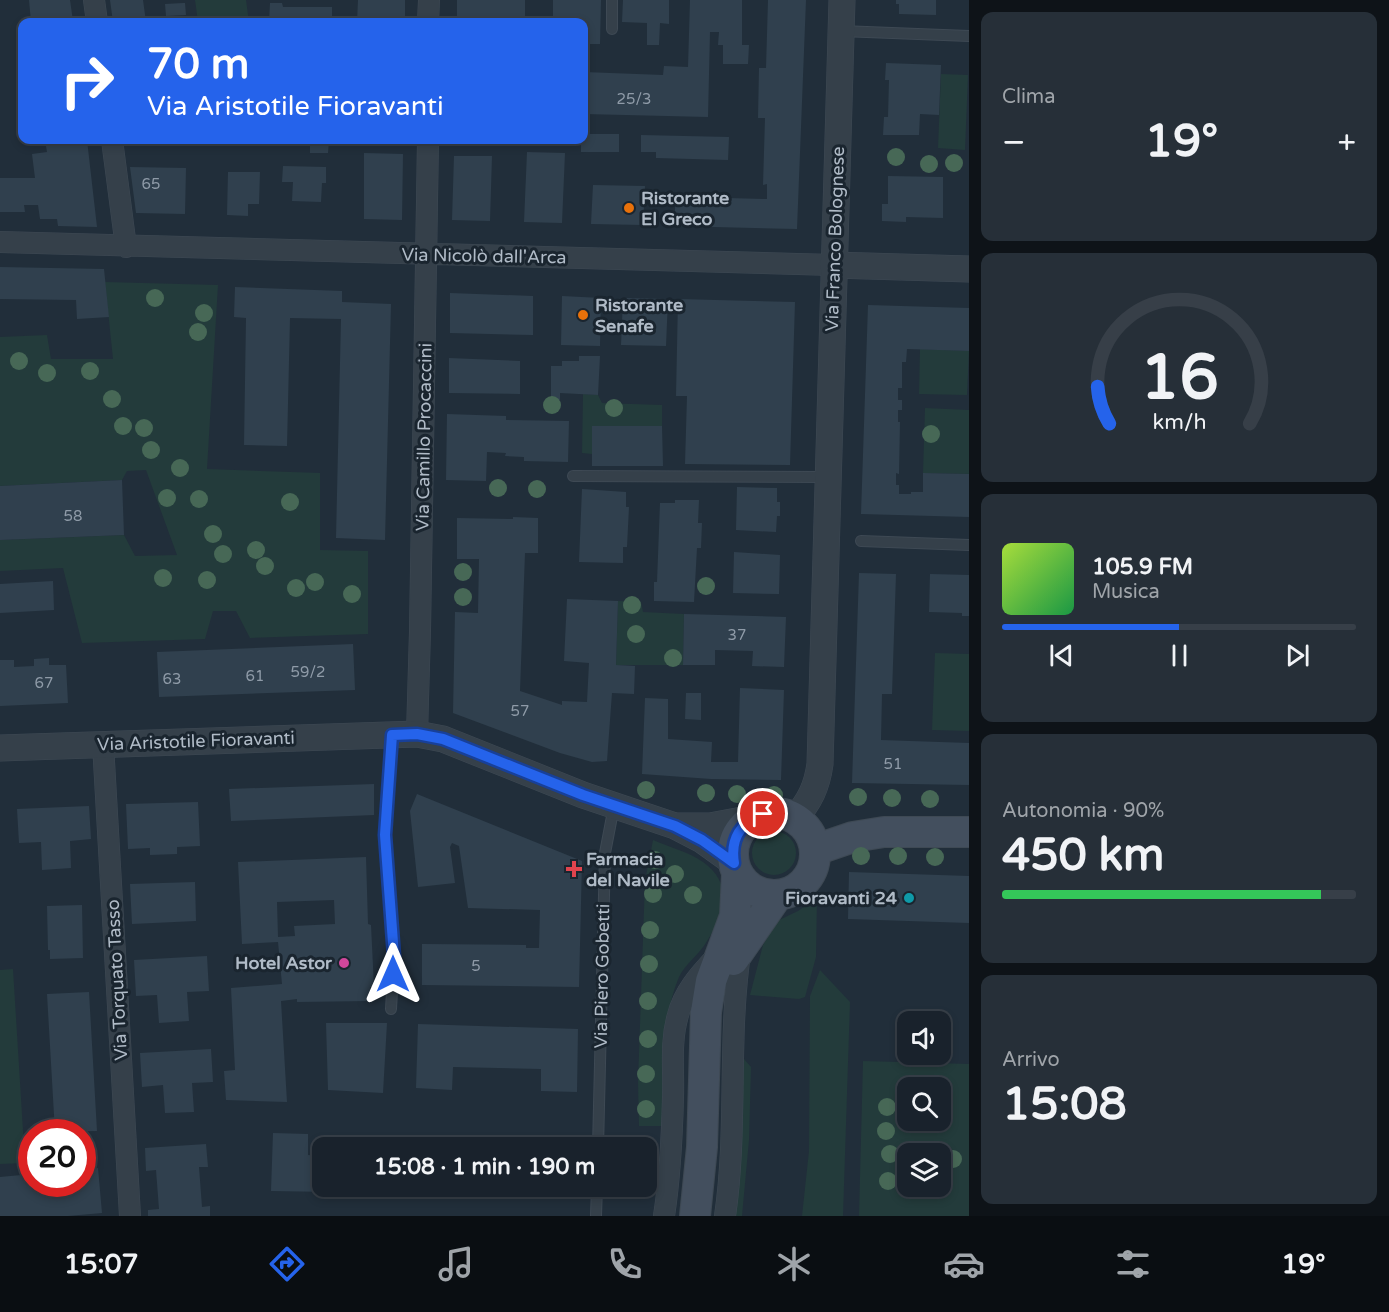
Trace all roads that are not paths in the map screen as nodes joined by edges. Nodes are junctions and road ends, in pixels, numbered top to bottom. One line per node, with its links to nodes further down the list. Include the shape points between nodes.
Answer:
1 (94, 0): 5 (street)
2 (429, 0): 6 (street)
3 (612, 0): 7 (lane)
4 (842, 0): 8 (street, Via Franco Bolognese)
5 (96, 18)
6 (428, 18)
7 (612, 29)
8 (841, 31): 9 (lane); 15 (street, Via Franco Bolognese)
9 (969, 36)
10 (113, 144): 13 (street)
11 (428, 144): 14 (street, Via Camillo Procaccini)
12 (0, 242): 13 (street, Via Nicolò dall'Arca)
13 (126, 247): 14 (street, Via Nicolò dall'Arca)
14 (427, 255): 15 (street, Via Nicolò dall'Arca); 21 (street, Via Camillo Procaccini, via 419,702)
15 (833, 265): 16 (street, Via Nicolò dall'Arca); 18 (street, Via Franco Bolognese)
16 (969, 269)
17 (573, 476): 18 (lane)
18 (828, 477): 26 (street, Via Franco Bolognese, via 820,764 817,786)
19 (861, 542): 20 (lane)
20 (969, 545)
21 (404, 734): 22 (street, Via Aristotile Fioravanti); 24 (street, Via Aristotile Fioravanti, via 443,739); 33 (lane, via 385,835 394,956)
22 (103, 744): 23 (street, Via Aristotile Fioravanti); 36 (street, Via Torquato Tasso)
23 (0, 748)
24 (614, 806): 27 (street, Via Aristotile Fioravanti); 34 (lane, Via Piero Gobetti, via 605,853)
25 (753, 818): 26 (main road, via 774,812); 27 (street, Via Aristotile Fioravanti, via 710,826); 30 (main road, via 736,837 732,854)
26 (795, 818): 29 (main road, via 810,834)
27 (675, 826): 30 (street, Via Aristotile Fioravanti, via 702,840)
28 (969, 832): 29 (main road, via 884,832)
29 (815, 850): 31 (main road, via 814,865 804,883)
30 (736, 868): 31 (main road, via 744,883 754,890); 32 (main road)
31 (777, 896): 32 (main road)
32 (733, 948): 38 (street, via 693,983 678,1015); 39 (main road, via 704,1037 702,1147); 40 (street, via 731,1160)
33 (391, 1009)
34 (598, 1137)
35 (597, 1197): 37 (lane)
36 (130, 1216)
37 (596, 1216)
38 (664, 1216)
39 (695, 1216)
40 (725, 1216)

